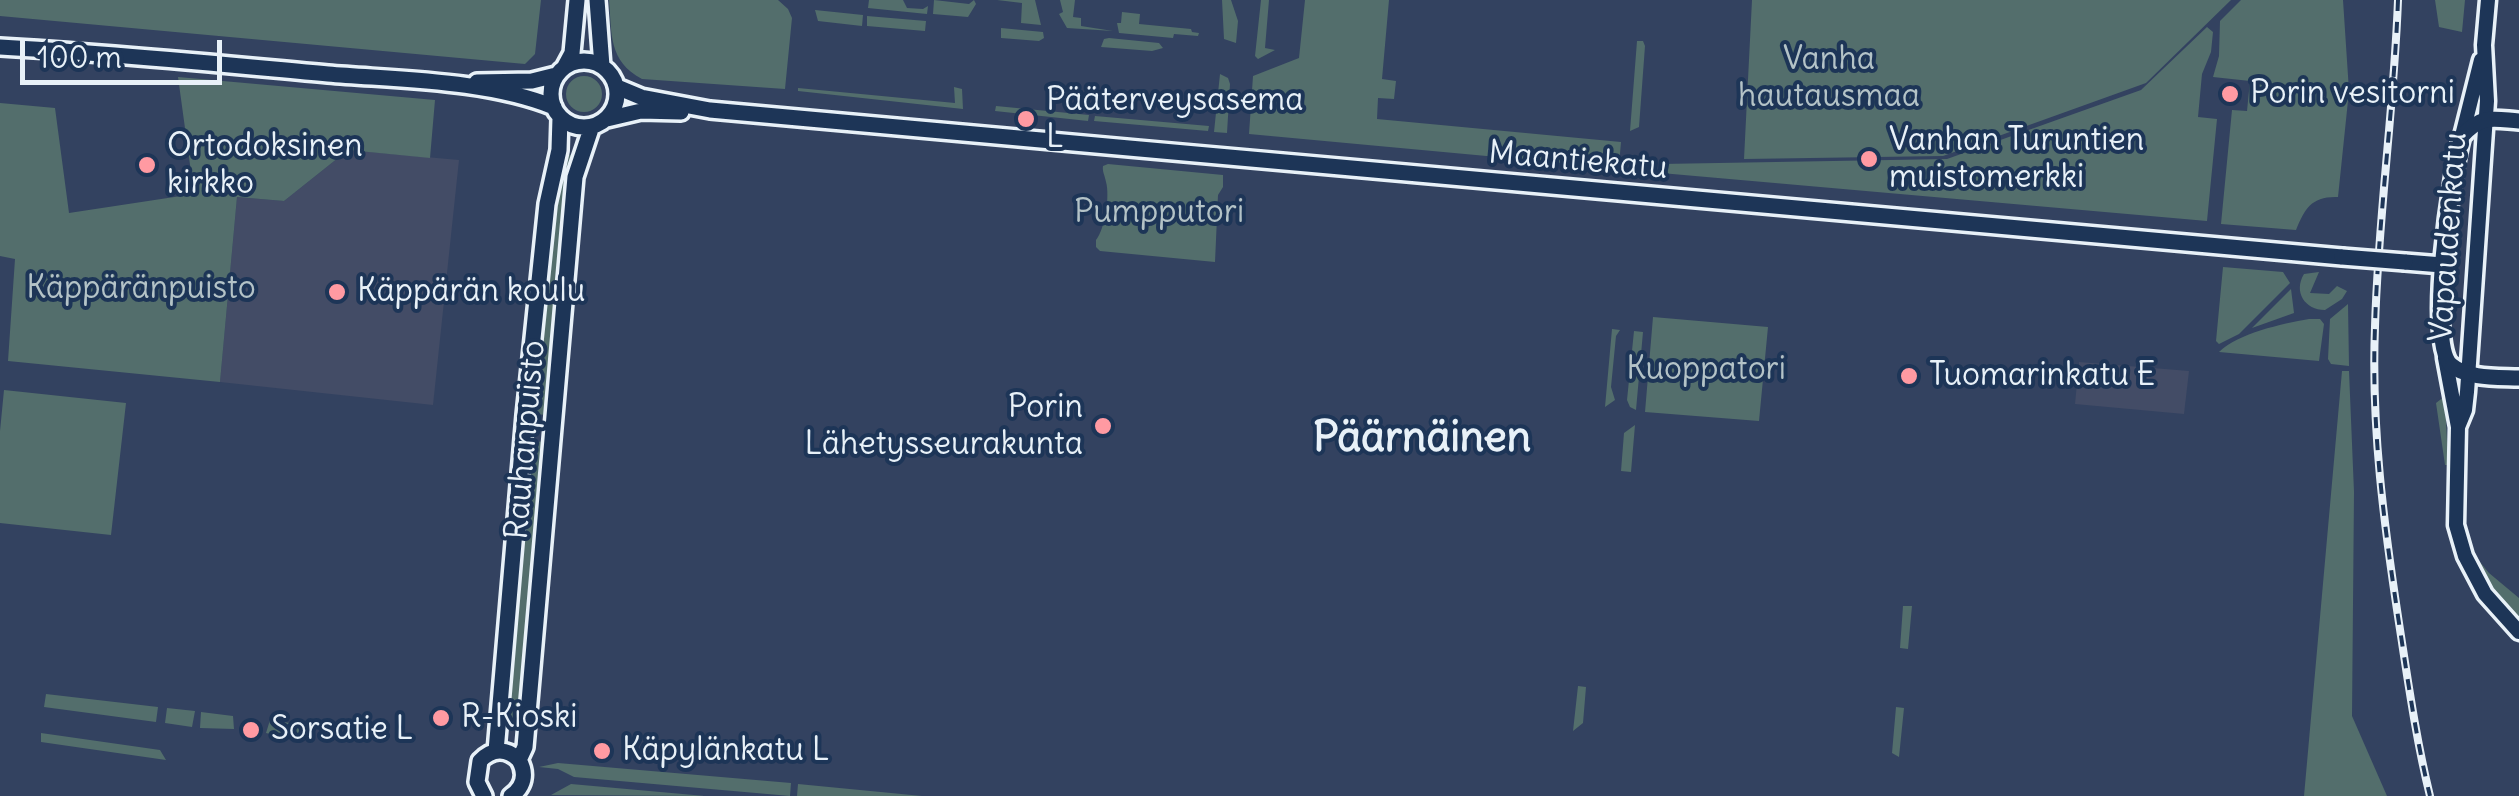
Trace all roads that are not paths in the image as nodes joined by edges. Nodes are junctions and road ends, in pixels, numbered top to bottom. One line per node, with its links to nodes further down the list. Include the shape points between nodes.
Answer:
1 (577, 0): 7 (main road, via 572,53)
2 (597, 0): 6 (main road)
3 (2488, 0): 4 (street, Vapaudenkatu)
4 (2484, 45): 12 (street, Vapaudenkatu); 15 (street, Vapaudenkatu)
5 (0, 47): 8 (main road)
6 (602, 66): 7 (main road, via 590,62); 9 (main road)
7 (561, 70): 8 (main road, via 532,81); 11 (main road, via 552,90)
8 (423, 82): 11 (main road, via 530,97)
9 (617, 87): 10 (main road, Maantiekatu); 14 (main road, via 618,98)
10 (710, 110): 14 (main road, Maantiekatu, via 640,111); 16 (main road, Maantiekatu, bridge)
11 (557, 112): 14 (main road, via 570,124); 22 (main road, Rauhanpuisto, via 559,150 524,415)
12 (2486, 118): 13 (main road); 15 (main road); 18 (street, Vapaudenkatu)
13 (2519, 121)
14 (599, 122): 23 (main road, Rauhanpuisto, via 575,178)
15 (2462, 136): 16 (main road, Vapaudenkatu)
16 (2442, 265): 17 (main road, Vapaudenkatu)
17 (2445, 358): 18 (main road); 20 (street)
18 (2467, 373): 19 (main road); 20 (street, Vapaudenkatu)
19 (2519, 378)
20 (2458, 428): 21 (street, via 2456,526 2485,594)
21 (2519, 632)
22 (496, 751): 23 (main road); 24 (main road, Rauhanpuisto, via 476,771)
23 (519, 760): 25 (main road, Rauhanpuisto, via 524,774)
24 (484, 793)
25 (513, 795)

